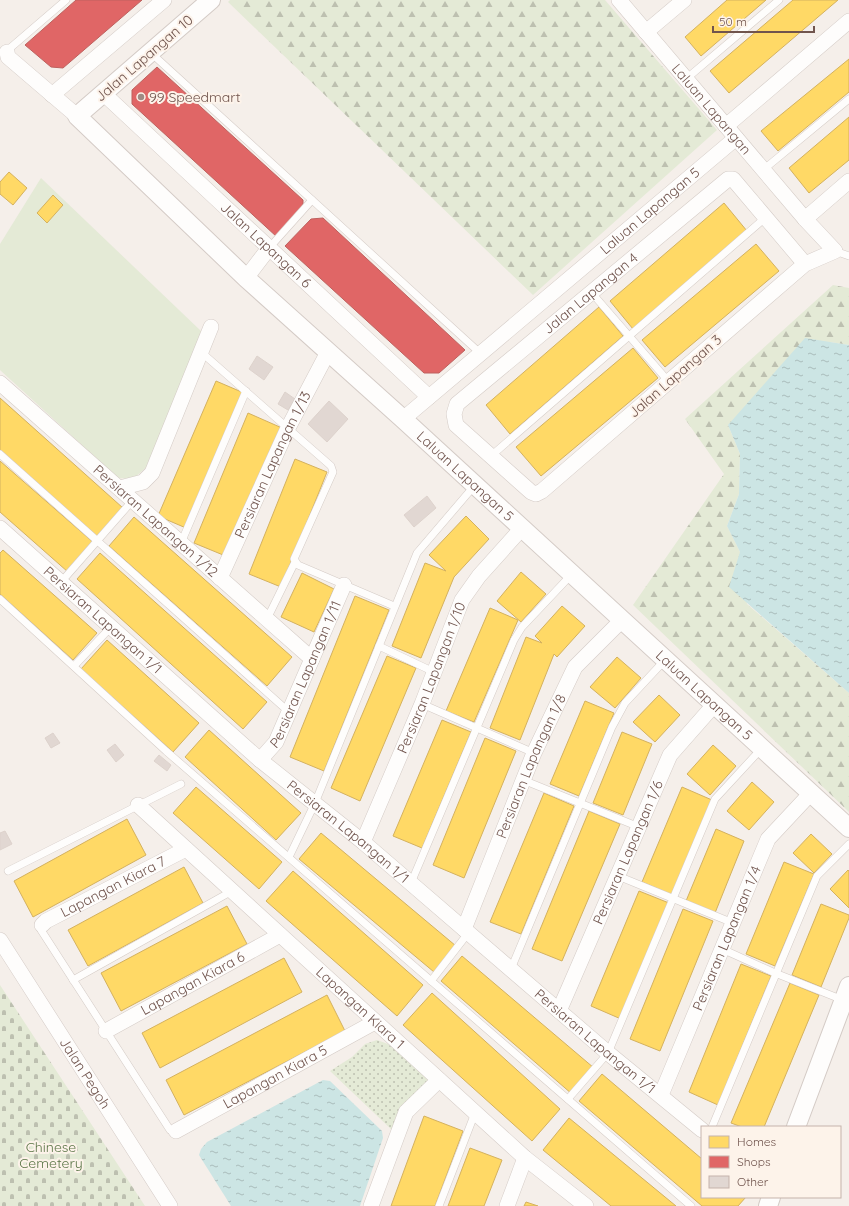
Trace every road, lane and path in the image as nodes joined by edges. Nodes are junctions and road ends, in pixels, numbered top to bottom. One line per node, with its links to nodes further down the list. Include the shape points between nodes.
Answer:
1 (66, 0): 9 (lane)
2 (164, 0): 13 (street)
3 (619, 0): 8 (street, Laluan Lapangan)
4 (684, 0): 8 (street)
5 (779, 0): 11 (lane)
6 (207, 1): 10 (street, Jalan Lapangan 10)
7 (849, 21): 16 (street)
8 (646, 32): 11 (street, Laluan Lapangan)
9 (7, 52): 13 (street, via 8,57)
10 (150, 53): 12 (street, Jalan Lapangan 10); 20 (lane)
11 (686, 79): 16 (street, Laluan Lapangan)
12 (103, 93): 15 (street, Jalan Lapangan 10); 23 (street, Jalan Lapangan 6)
13 (52, 95): 15 (street)
14 (849, 99): 18 (lane)
15 (77, 116): 27 (street)
16 (726, 126): 17 (street, Laluan Lapangan)
17 (736, 138): 18 (street, Laluan Lapangan); 33 (street, Laluan Lapangan 5)
18 (763, 170): 22 (street, Laluan Lapangan)
19 (849, 181): 22 (street)
20 (312, 200): 23 (lane); 33 (lane)
21 (765, 218): 26 (street); 28 (street, Jalan Lapangan 4, via 733,180 728,179); 30 (lane)
22 (805, 219): 24 (street, Laluan Lapangan)
23 (269, 248): 27 (street); 37 (street, Jalan Lapangan 6)
24 (835, 251): 25 (lane); 26 (street, Jalan Lapangan 3)
25 (849, 256)
26 (810, 261): 34 (street, Jalan Lapangan 3)
27 (246, 278): 32 (street)
28 (591, 292): 30 (lane); 41 (street, Jalan Lapangan 4, via 457,404 454,414 456,425)
29 (211, 327): 31 (street)
30 (629, 336): 34 (lane); 41 (lane)
31 (201, 352): 36 (lane); 43 (street, via 152,473 143,482)
32 (328, 352): 38 (street); 39 (street, Persiaran Lapangan 1/13)
33 (480, 353): 37 (street, Laluan Lapangan 5)
34 (669, 382): 41 (street, Jalan Lapangan 3, via 536,494)
35 (0, 383): 43 (street, Persiaran Lapangan 1/12)
36 (246, 391): 39 (lane); 48 (lane)
37 (429, 397): 38 (street, Laluan Lapangan 5)
38 (403, 418): 42 (street, Laluan Lapangan 5)
39 (288, 428): 49 (lane, via 331,466 333,472 294,558); 51 (street, Persiaran Lapangan 1/13)
40 (0, 454): 47 (lane)
41 (491, 456)
42 (475, 485): 46 (street, Laluan Lapangan 5); 55 (lane, via 417,553)
43 (120, 488): 44 (street, Persiaran Lapangan 1/12)
44 (133, 500): 47 (lane); 48 (street, Persiaran Lapangan 1/12)
45 (0, 528): 52 (street, Persiaran Lapangan 1/1)
46 (522, 528): 50 (street, Laluan Lapangan 5); 63 (street, Persiaran Lapangan 1/10, via 479,576 462,600)
47 (96, 542): 52 (lane); 66 (lane)
48 (181, 543): 51 (street, Persiaran Lapangan 1/12)
49 (295, 562): 53 (lane); 56 (lane)
50 (572, 574): 57 (street, Laluan Lapangan 5); 67 (lane, via 522,627 514,640)
51 (220, 578): 56 (street, Persiaran Lapangan 1/12)
52 (62, 581): 58 (street, Persiaran Lapangan 1/1)
53 (344, 585): 55 (lane); 60 (street, Persiaran Lapangan 1/11)
54 (0, 599): 62 (lane)
55 (394, 606): 59 (lane)
56 (267, 619): 60 (street, Persiaran Lapangan 1/12)
57 (622, 620): 61 (street, Laluan Lapangan 5); 69 (street, Persiaran Lapangan 1/8, via 575,667)
58 (112, 626): 62 (lane); 70 (street, Persiaran Lapangan 1/1)
59 (378, 646): 63 (lane); 74 (lane)
60 (312, 659): 66 (street, Persiaran Lapangan 1/11)
61 (665, 659): 65 (street, Laluan Lapangan 5); 75 (lane, via 625,703 612,727)
62 (74, 666): 82 (lane, via 166,751)
63 (434, 672): 64 (street, Persiaran Lapangan 1/10)
64 (422, 704): 67 (lane); 79 (street, Persiaran Lapangan 1/10)
65 (714, 705): 68 (street, Laluan Lapangan 5); 77 (street, Persiaran Lapangan 1/6, via 670,755)
66 (289, 712): 70 (street, Persiaran Lapangan 1/11, via 276,742)
67 (477, 728): 69 (lane); 85 (lane)
68 (762, 748): 73 (street, Laluan Lapangan 5); 87 (lane, via 715,799)
69 (534, 753): 71 (street, Persiaran Lapangan 1/8)
70 (260, 760): 74 (street, Persiaran Lapangan 1/1)
71 (523, 780): 75 (lane); 90 (street, Persiaran Lapangan 1/8)
72 (181, 784): 76 (lane)
73 (810, 793): 78 (street, Laluan Lapangan 5); 88 (street, Persiaran Lapangan 1/4, via 768,839)
74 (315, 803): 79 (street, Persiaran Lapangan 1/1); 82 (lane)
75 (581, 803): 77 (lane); 94 (lane)
76 (138, 805): 81 (street, Lapangan Kiara 1); 83 (lane)
77 (639, 827): 84 (street, Persiaran Lapangan 1/6)
78 (849, 828)
79 (363, 842): 85 (street, Persiaran Lapangan 1/1)
80 (849, 844): 95 (lane, via 817,876)
81 (186, 849): 86 (street, Lapangan Kiara 1); 89 (street, Lapangan Kiara 7, via 46,921)
82 (289, 857): 97 (lane)
83 (8, 871)
84 (618, 876): 87 (lane); 99 (street, Persiaran Lapangan 1/6)
85 (411, 883): 90 (street, Persiaran Lapangan 1/1)
86 (232, 891): 91 (street, Lapangan Kiara 1); 96 (lane)
87 (673, 899): 88 (lane); 102 (lane)
88 (733, 923): 93 (street, Persiaran Lapangan 1/4)
89 (42, 926): 96 (lane, via 41,930)
90 (466, 930): 94 (street, Persiaran Lapangan 1/1); 97 (lane)
91 (280, 935): 100 (street, Lapangan Kiara 1); 101 (street, Lapangan Kiara 6)
92 (0, 940): 113 (street, Jalan Pegoh)
93 (722, 949): 95 (lane); 104 (street, Persiaran Lapangan 1/4)
94 (510, 968): 99 (street, Persiaran Lapangan 1/1)
95 (775, 973): 98 (lane); 107 (lane)
96 (73, 980): 101 (lane)
97 (431, 981): 105 (lane)
98 (846, 993): 108 (street)
99 (559, 1011): 102 (street, Persiaran Lapangan 1/1)
100 (375, 1022): 103 (street, Lapangan Kiara 1); 110 (street, Lapangan Kiara 5)
101 (106, 1031): 110 (lane, via 170,1130)
102 (608, 1053): 104 (street, Persiaran Lapangan 1/1); 105 (lane)
103 (439, 1080): 106 (street, Lapangan Kiara 1); 114 (street, via 406,1112)
104 (661, 1095): 109 (street, Persiaran Lapangan 1/1)
105 (568, 1099): 117 (lane)
106 (475, 1113): 111 (street, Lapangan Kiara 1); 115 (lane)
107 (712, 1126)
108 (796, 1126)
109 (701, 1129)
110 (176, 1131)
111 (525, 1158): 112 (street, Lapangan Kiara 1); 116 (street)
112 (578, 1203)
113 (170, 1206)
114 (371, 1206)
115 (439, 1206)
116 (507, 1206)
117 (691, 1206)

